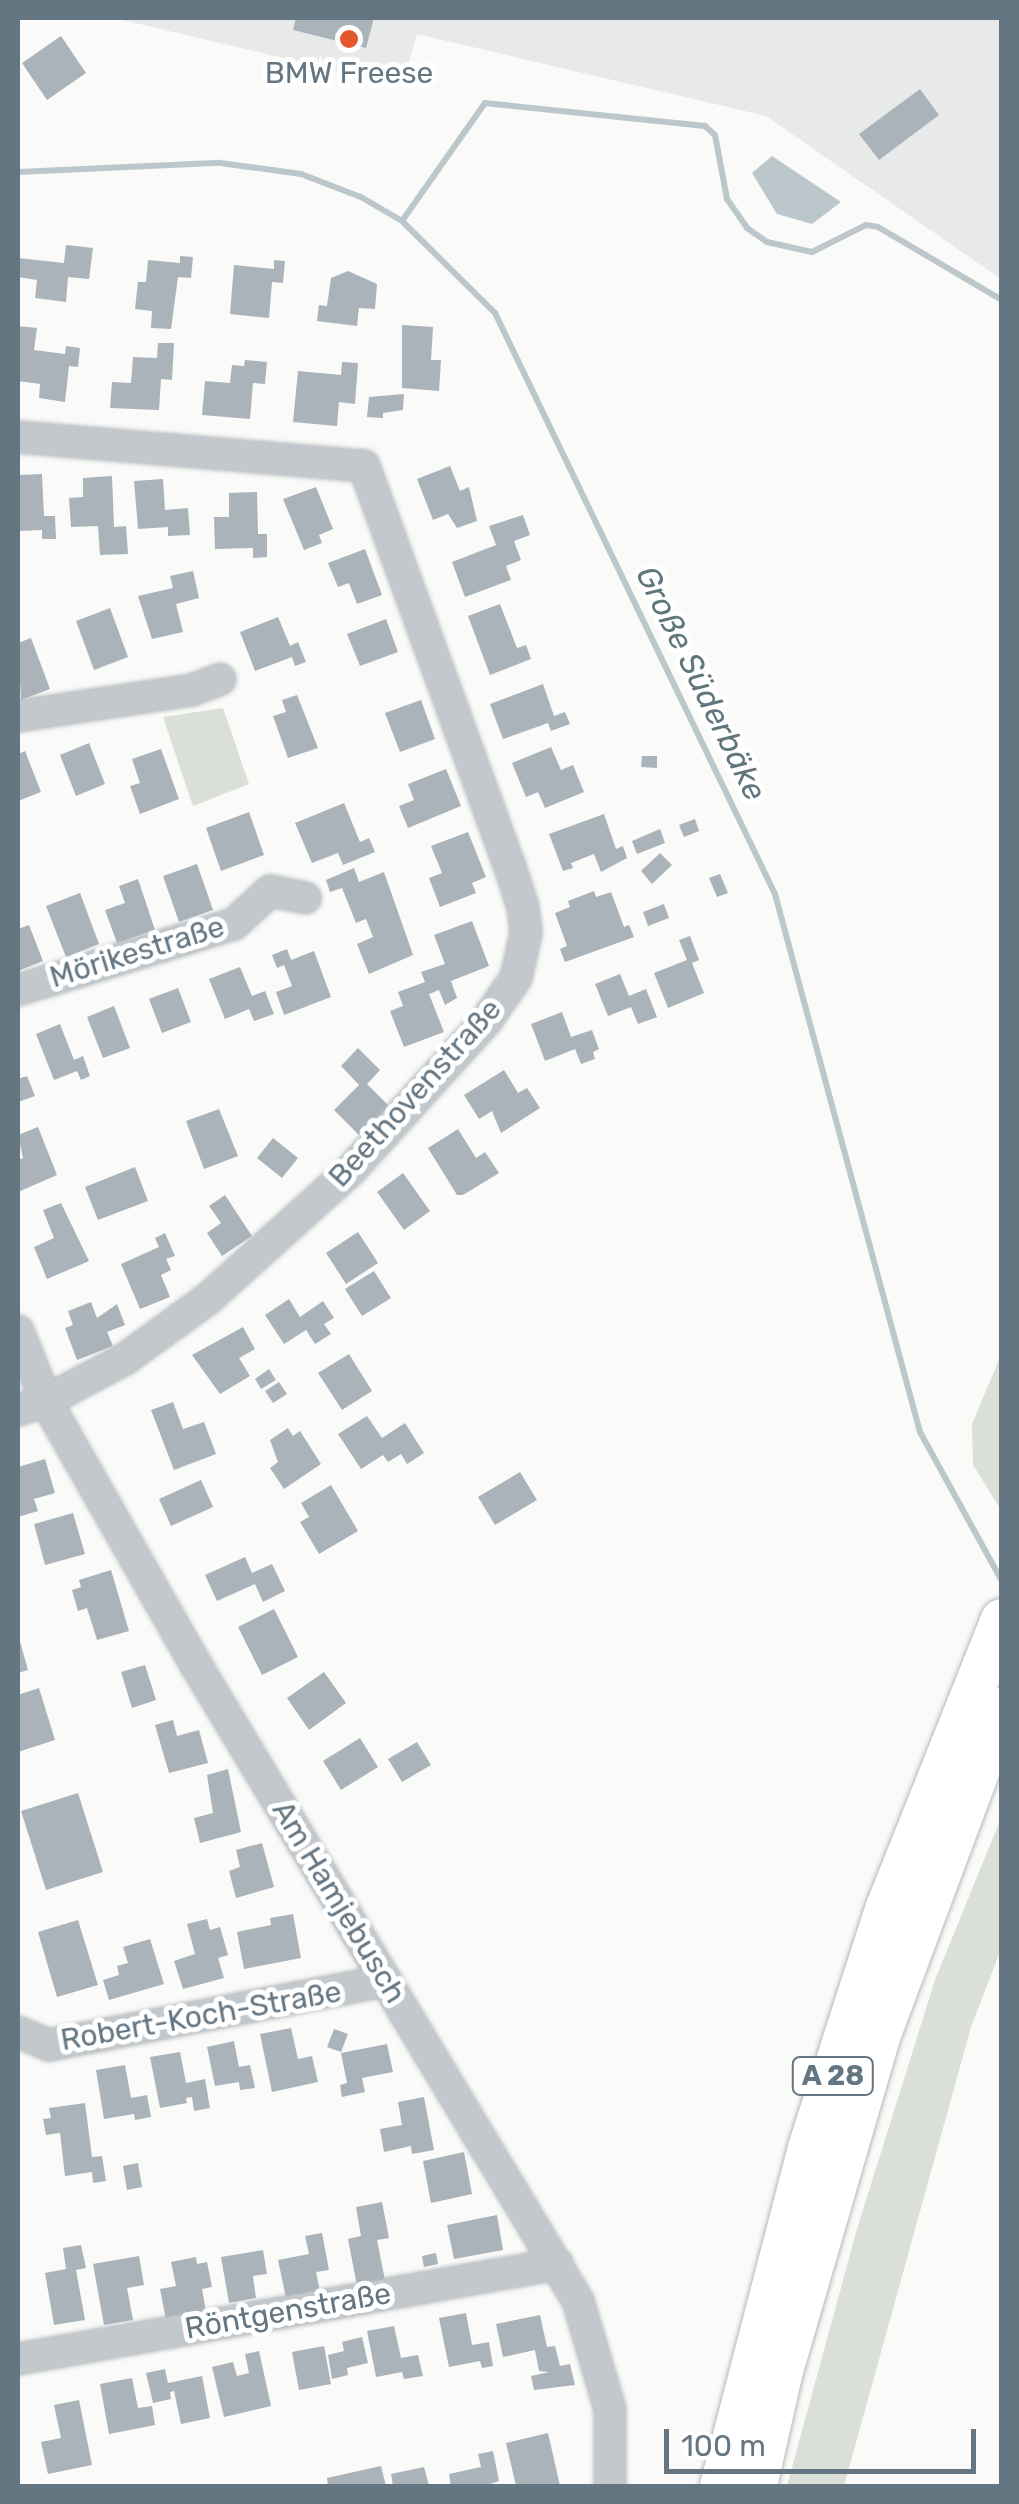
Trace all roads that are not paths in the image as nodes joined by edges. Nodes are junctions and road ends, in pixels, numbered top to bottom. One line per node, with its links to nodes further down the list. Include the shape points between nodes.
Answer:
1 (18, 437): 7 (street, Beethovenstraße, via 364,466 523,906 526,933 516,978 486,1021 352,1170 208,1298 125,1359)
2 (220, 679): 3 (street, via 192,690)
3 (18, 716)
4 (305, 898): 5 (street, Mörikestraße, via 270,891 234,924)
5 (18, 990)
6 (18, 1331): 7 (street, Am Hamjebusch)
7 (32, 1406): 10 (street, Am Hamjebusch)
8 (1002, 1620): 9 (highway, A 28)
9 (990, 1692): 15 (highway, A 28, via 887,1907 815,2129); 16 (highway, A 28, via 874,2054 782,2370)
10 (386, 1981): 11 (street, Robert-Koch-Straße, via 49,2045); 12 (street, Am Hamjebusch)
11 (18, 2032)
12 (558, 2264): 13 (street, Röntgenstraße); 14 (street, Am Hamjebusch, via 578,2301 603,2378)
13 (18, 2359)
14 (610, 2486)
15 (721, 2486)
16 (756, 2486)

